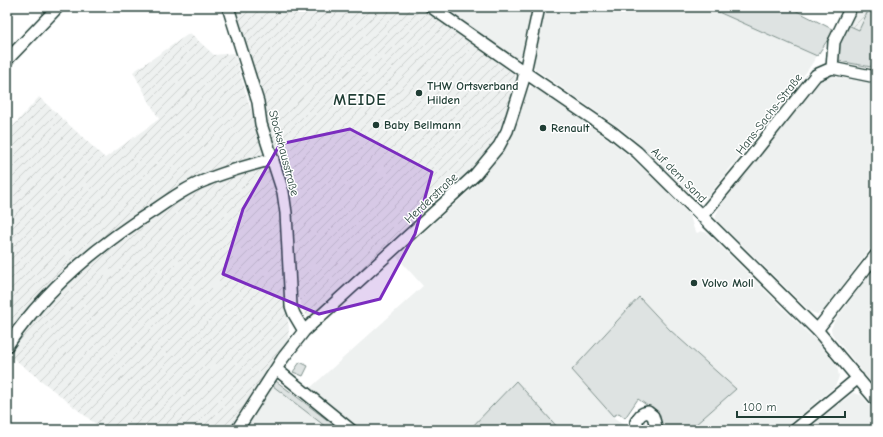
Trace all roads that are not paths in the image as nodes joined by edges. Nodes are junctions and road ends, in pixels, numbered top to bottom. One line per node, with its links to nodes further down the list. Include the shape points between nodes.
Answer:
1 (58, 7): 6 (street)
2 (228, 7): 10 (street, Stockshausstraße)
3 (431, 7): 8 (street, Auf dem Sand)
4 (539, 7): 8 (street, Herderstraße)
5 (851, 7): 7 (street, via 834,42)
6 (7, 60)
7 (832, 68): 9 (street); 11 (street, Hans-Sachs-Straße, via 816,75)
8 (524, 72): 11 (street, Auf dem Sand, via 637,152); 14 (street, Herderstraße, via 522,87 507,131 488,161 452,197)
9 (876, 77)
10 (273, 159): 14 (street, Stockshausstraße, via 285,206 292,306); 15 (street, via 186,189 129,226 98,248 62,282 30,315)
11 (702, 216): 13 (street, Auf dem Sand)
12 (876, 255): 13 (street)
13 (817, 330): 17 (street, Auf dem Sand)
14 (304, 331): 16 (street, Herderstraße)
15 (7, 346)
16 (276, 369): 19 (street, Herderstraße); 20 (street)
17 (858, 378): 18 (street, Auf dem Sand); 23 (street)
18 (876, 400)
19 (237, 430)
20 (352, 430)
21 (640, 430): 22 (street, via 636,422 639,416 648,412 653,416)
22 (657, 430)
23 (795, 430)

